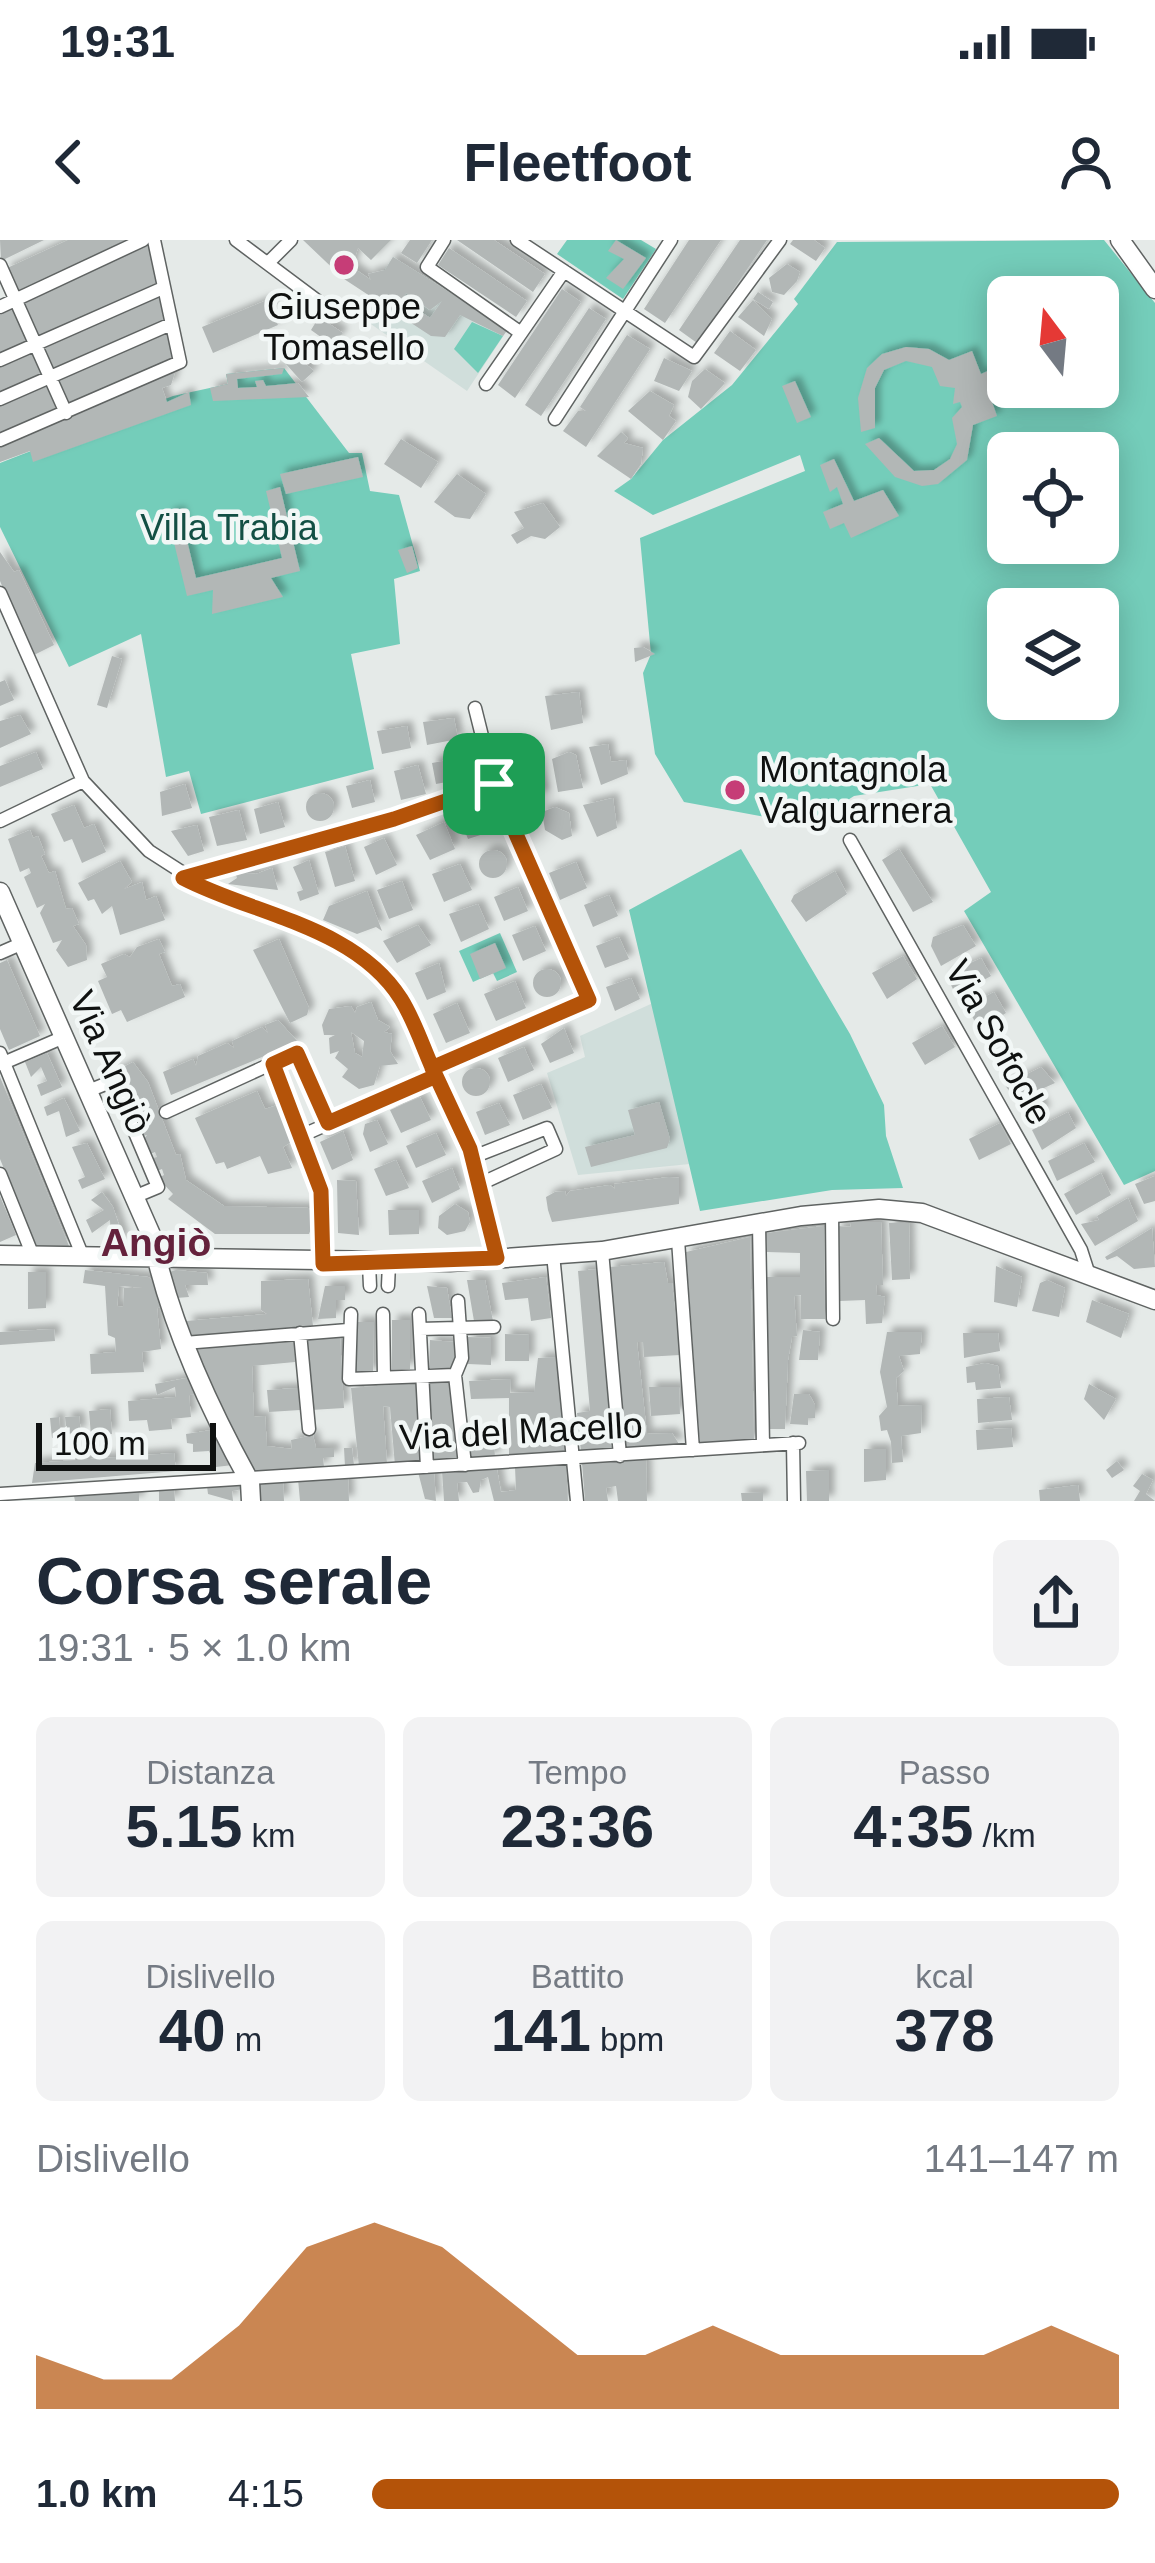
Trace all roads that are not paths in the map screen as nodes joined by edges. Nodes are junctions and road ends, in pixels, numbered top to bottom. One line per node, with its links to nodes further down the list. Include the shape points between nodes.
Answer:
1 (143, 240): 15 (street)
2 (154, 240): 13 (street)
3 (236, 240): 10 (street)
4 (291, 240): 10 (street)
5 (444, 240): 19 (street, via 427,267)
6 (517, 240): 12 (street)
7 (671, 240): 17 (street)
8 (780, 240): 17 (street, via 694,358)
9 (1120, 240): 14 (street)
10 (268, 263): 16 (street)
11 (0, 266): 15 (street)
12 (564, 271): 17 (street); 19 (street)
13 (163, 287): 18 (street); 20 (street)
14 (1155, 289)
15 (7, 304): 20 (street)
16 (323, 305)
17 (625, 312): 26 (street)
18 (171, 324): 22 (street); 25 (street, via 180,362)
19 (521, 333): 23 (street)
20 (33, 346): 21 (street); 22 (street)
21 (0, 360)
22 (48, 377): 24 (street); 25 (street)
23 (486, 384)
24 (0, 399)
25 (66, 412): 27 (street)
26 (556, 418)
27 (0, 440)
28 (0, 593): 29 (street)
29 (16, 632): 30 (street); 32 (street)
30 (0, 639)
31 (475, 708): 33 (street)
32 (83, 781): 34 (street); 36 (street)
33 (494, 784): 36 (street); 43 (street, via 589,1000)
34 (0, 821)
35 (850, 841): 62 (street, Via Sofocle)
36 (183, 878): 43 (street, via 320,933 375,968 400,996)
37 (0, 892): 38 (street, Via Angiò)
38 (23, 943): 39 (street); 40 (street, Via Angiò)
39 (0, 953)
40 (64, 1037): 41 (street); 59 (street, Via Angiò)
41 (1, 1060): 57 (street)
42 (273, 1064): 44 (street); 45 (street, via 297,1053); 46 (street)
43 (434, 1072): 45 (street); 47 (street)
44 (166, 1112)
45 (328, 1123): 46 (street)
46 (303, 1135): 60 (street, via 321,1191)
47 (472, 1157): 49 (street); 49 (street, via 551,1132 556,1149 549,1155)
48 (0, 1174): 56 (street)
49 (480, 1184): 58 (street)
50 (832, 1211): 51 (street); 62 (street, via 922,1214); 69 (street)
51 (759, 1224): 52 (street); 79 (street)
52 (678, 1240): 53 (street); 80 (street)
53 (602, 1251): 54 (street); 81 (street)
54 (553, 1254): 58 (street); 82 (street)
55 (0, 1255): 56 (street)
56 (33, 1256): 57 (street)
57 (83, 1257): 59 (street)
58 (497, 1258): 61 (street)
59 (157, 1259): 60 (street); 74 (street, Via Angiò)
60 (323, 1264): 61 (street)
61 (379, 1264): 63 (street); 64 (street)
62 (1089, 1276): 65 (street)
63 (370, 1286)
64 (388, 1286)
65 (1155, 1300)
66 (458, 1301): 70 (street)
67 (351, 1314): 72 (street)
68 (383, 1314): 77 (street)
69 (833, 1319)
70 (460, 1327): 71 (street); 75 (street, via 420,1322); 76 (street)
71 (494, 1328)
72 (348, 1330): 73 (street); 77 (street, via 349,1379)
73 (300, 1334): 74 (street); 78 (street)
74 (184, 1343): 85 (street, Via Angiò)
75 (419, 1375): 76 (street); 77 (street); 84 (street)
76 (455, 1375): 83 (street)
77 (383, 1377)
78 (309, 1429)
79 (763, 1445): 80 (street, Via del Macello); 89 (street, Via del Macello, via 796,1443)
80 (693, 1450): 81 (street, Via del Macello)
81 (620, 1456): 82 (street, Via del Macello)
82 (574, 1457): 83 (street, Via del Macello); 88 (street)
83 (465, 1465): 84 (street, Via del Macello)
84 (427, 1467): 85 (street, Via del Macello)
85 (246, 1476): 86 (street, Via del Macello); 87 (street, Via Angiò)
86 (0, 1494)
87 (251, 1501)
88 (577, 1501)
89 (794, 1501)

